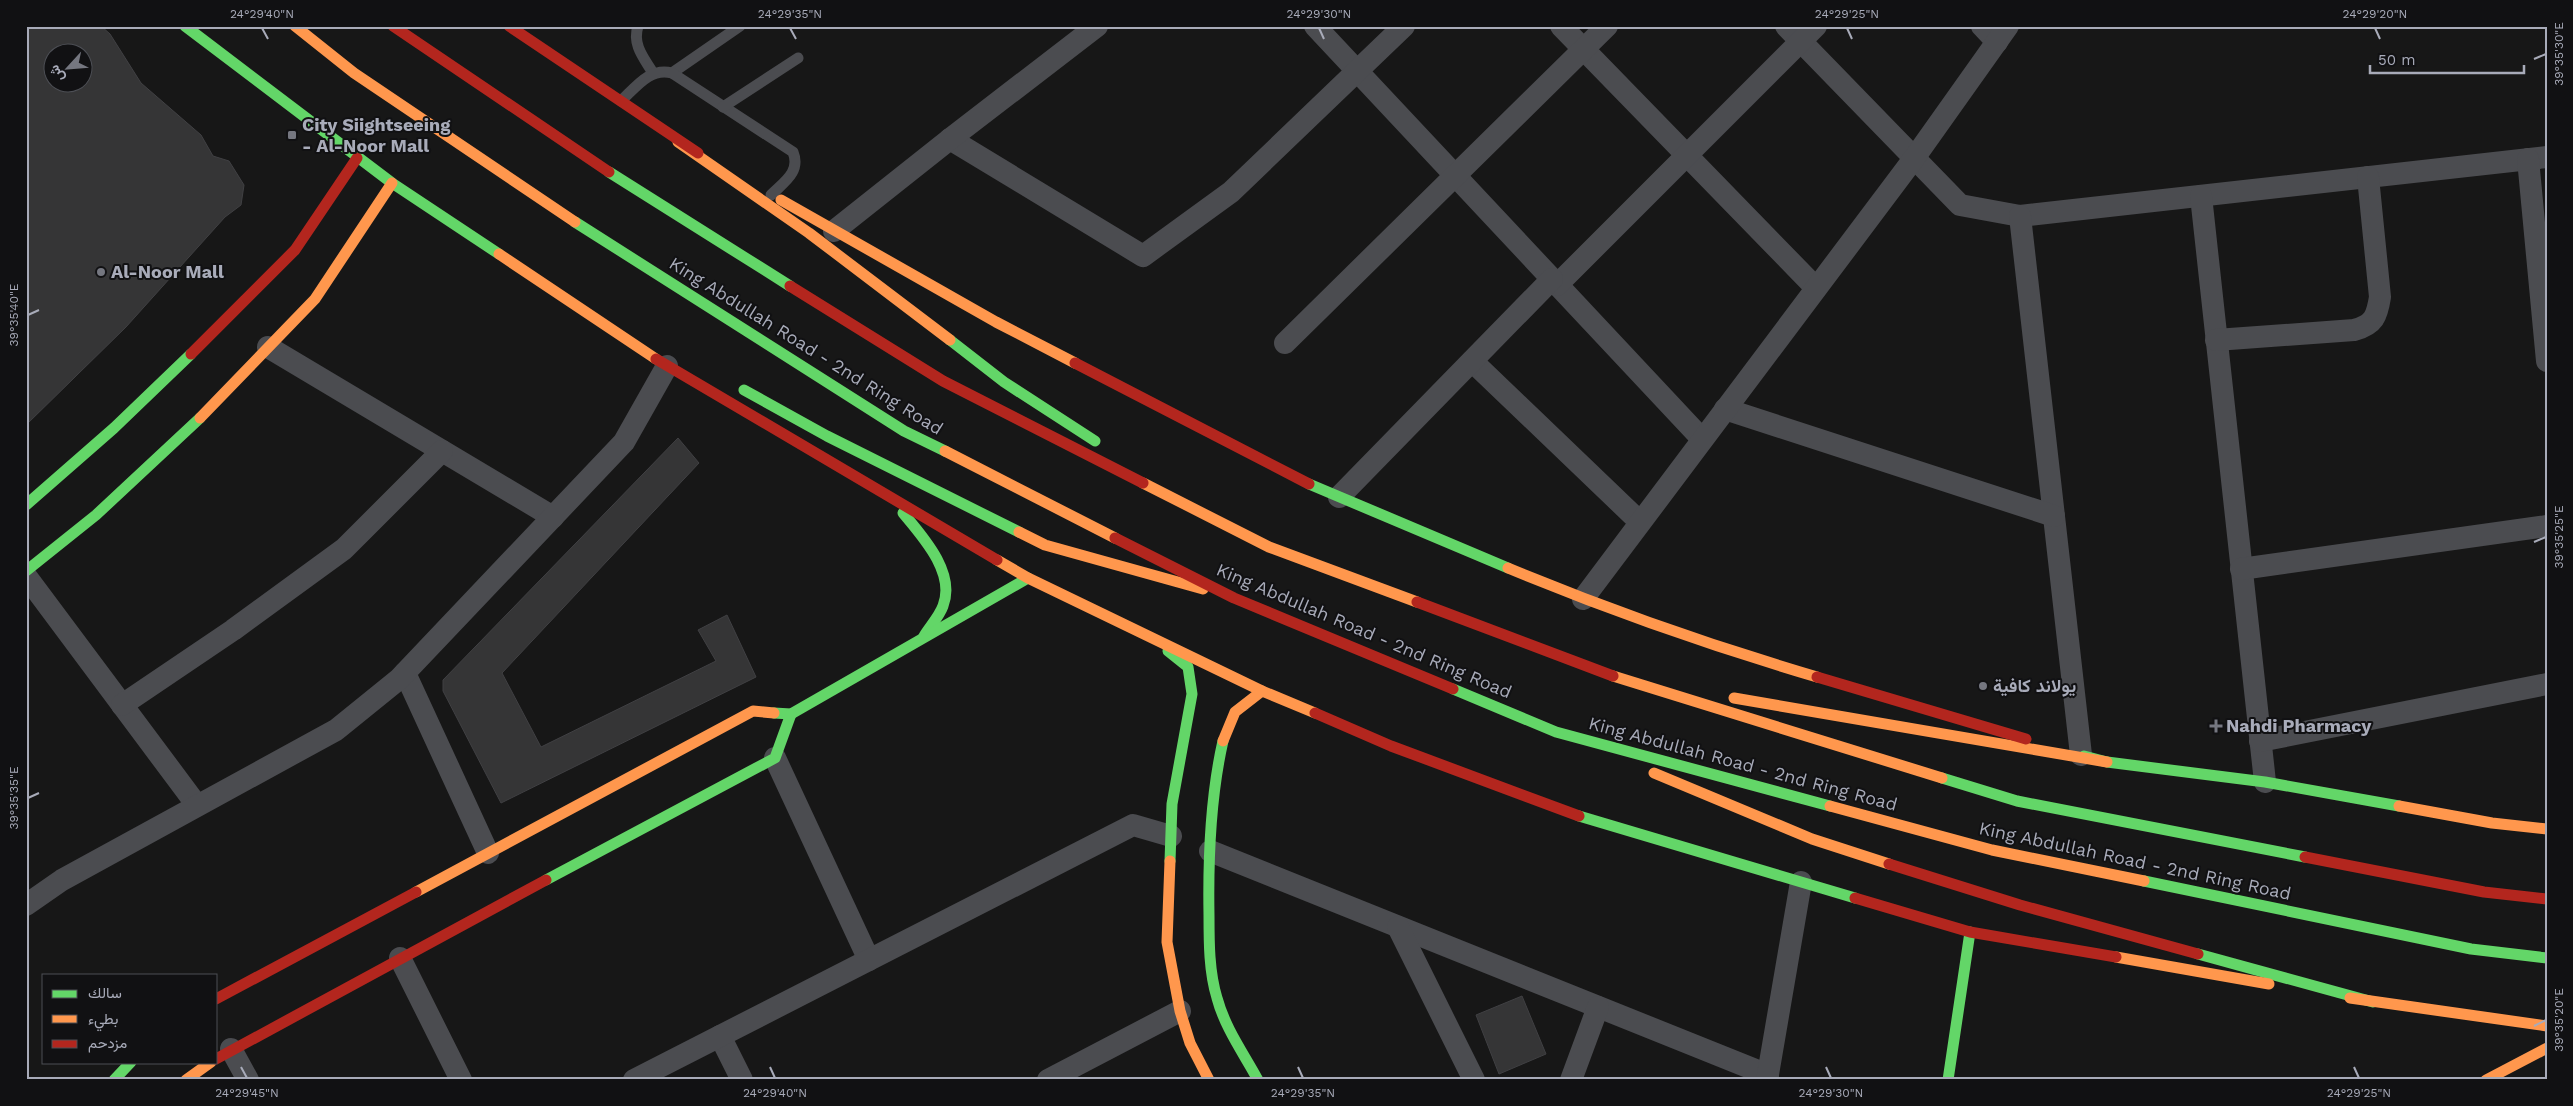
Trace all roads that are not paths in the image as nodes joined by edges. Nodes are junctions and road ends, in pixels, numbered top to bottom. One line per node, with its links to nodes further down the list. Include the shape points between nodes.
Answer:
1 (185, 26): 27 (main road)
2 (295, 26): 61 (main road, King Abdullah Road - 2nd Ring Road, via 354,73 599,238 904,431)
3 (393, 26): 56 (main road, King Abdullah Road - 2nd Ring Road, via 637,191 943,381)
4 (509, 26): 16 (main road)
5 (638, 26): 20 (lane, via 635,36 640,53)
6 (740, 26): 19 (lane)
7 (1097, 26): 23 (street)
8 (1315, 26): 18 (street)
9 (1404, 26): 18 (street)
10 (1561, 26): 15 (street)
11 (1607, 26): 15 (street)
12 (1801, 31): 25 (street); 26 (street)
13 (1996, 31): 26 (street)
14 (540, 34): 16 (main road)
15 (1584, 49): 25 (street); 29 (street)
16 (551, 56): 21 (main road)
17 (798, 58): 22 (lane)
18 (1357, 71): 23 (street, via 1231,192 1143,256); 29 (street)
19 (672, 73): 20 (lane, via 662,71); 22 (lane)
20 (653, 74): 21 (lane)
21 (620, 102): 24 (main road)
22 (723, 107): 32 (lane, via 793,152 797,162 795,170)
23 (950, 139): 35 (street)
24 (678, 142): 32 (main road); 46 (main road, via 809,234 1004,382)
25 (1687, 155): 36 (street); 37 (street)
26 (1915, 157): 34 (street, via 1960,205); 37 (street)
27 (357, 158): 31 (main road); 51 (main road, via 295,250 155,389)
28 (2537, 158): 30 (street); 42 (street)
29 (1455, 176): 36 (street); 39 (street)
30 (2368, 177): 33 (street); 38 (street, via 2380,297 2378,314 2372,322 2354,330)
31 (392, 183): 40 (main road, via 314,298); 43 (main road)
32 (771, 195): 35 (main road)
33 (2201, 196): 34 (street); 38 (street)
34 (2020, 216): 52 (street)
35 (834, 231): 49 (main road, via 996,322)
36 (1555, 282): 41 (street); 45 (street)
37 (1816, 288): 44 (street)
38 (2216, 340): 57 (street)
39 (1285, 343)
40 (268, 348): 47 (street); 58 (main road, via 228,391 96,515)
41 (1472, 361): 49 (street); 54 (street)
42 (2547, 361)
43 (667, 366): 50 (main road); 53 (street, via 624,442); 61 (main road, via 724,383 1045,546)
44 (1725, 409): 45 (street); 52 (street)
45 (1702, 439): 54 (street)
46 (1106, 448)
47 (442, 451): 53 (street); 69 (street, via 344,549)
48 (1130, 463): 56 (main road)
49 (1339, 497): 62 (main road)
50 (891, 498): 60 (main road); 63 (main road, via 928,542 946,580 944,604)
51 (26, 505)
52 (2054, 516): 73 (street)
53 (553, 517): 65 (street)
54 (1640, 522): 62 (street)
55 (2547, 526): 57 (street)
56 (1269, 546): 66 (main road, King Abdullah Road - 2nd Ring Road)
57 (2242, 569): 72 (street)
58 (26, 571)
59 (26, 576): 69 (street)
60 (1028, 578): 63 (main road); 64 (main road)
61 (1234, 598): 71 (main road, King Abdullah Road - 2nd Ring Road)
62 (1583, 599): 73 (main road, via 1713,646)
63 (921, 639): 70 (main road)
64 (1157, 642): 68 (main road); 79 (main road, via 1188,666 1192,694 1172,804)
65 (405, 673): 77 (street, via 336,730); 80 (street)
66 (1624, 680): 75 (main road); 82 (main road, King Abdullah Road - 2nd Ring Road, via 2017,801 2484,892)
67 (2547, 684): 72 (street)
68 (1262, 691): 79 (main road, via 1235,712 1223,742 1211,811); 81 (main road, via 1391,746 1592,821)
69 (122, 705): 77 (street)
70 (791, 714): 74 (main road); 80 (main road, via 753,711)
71 (1556, 732): 87 (main road, King Abdullah Road - 2nd Ring Road, via 1992,850 2471,950); 90 (main road, via 1822,842 2020,905)
72 (2260, 741): 76 (street)
73 (2081, 755): 75 (main road)
74 (775, 758): 86 (main road); 88 (street)
75 (2107, 762): 76 (main road)
76 (2264, 782): 78 (main road, via 2492,823)
77 (196, 804): 83 (street, via 62,880)
78 (2547, 829)
79 (1190, 843): 84 (street); 88 (street, via 1133,825); 92 (main road, via 1167,942); 108 (main road, via 1209,937 1214,988 1227,1022)
80 (488, 853): 89 (main road)
81 (1800, 882): 85 (main road); 99 (street)
82 (2547, 899)
83 (26, 905)
84 (1398, 927): 91 (street); 109 (street)
85 (1970, 932): 90 (main road); 111 (main road)
86 (400, 958): 96 (main road); 103 (street)
87 (2547, 958)
88 (868, 960): 94 (street)
89 (218, 998)
90 (2373, 1002): 93 (main road)
91 (1598, 1007): 99 (street); 110 (street)
92 (1180, 1011): 106 (street); 107 (main road, via 1190,1043)
93 (2547, 1026)
94 (720, 1036): 104 (street); 105 (street)
95 (2547, 1048): 112 (main road)
96 (224, 1054): 102 (street)
97 (129, 1064): 100 (main road)
98 (208, 1064): 101 (main road)
99 (1768, 1077)
100 (114, 1080)
101 (186, 1080)
102 (248, 1080)
103 (461, 1080)
104 (634, 1080)
105 (742, 1080)
106 (1048, 1080)
107 (1209, 1080)
108 (1258, 1080)
109 (1474, 1080)
110 (1571, 1080)
111 (1948, 1080)
112 (2486, 1080)

